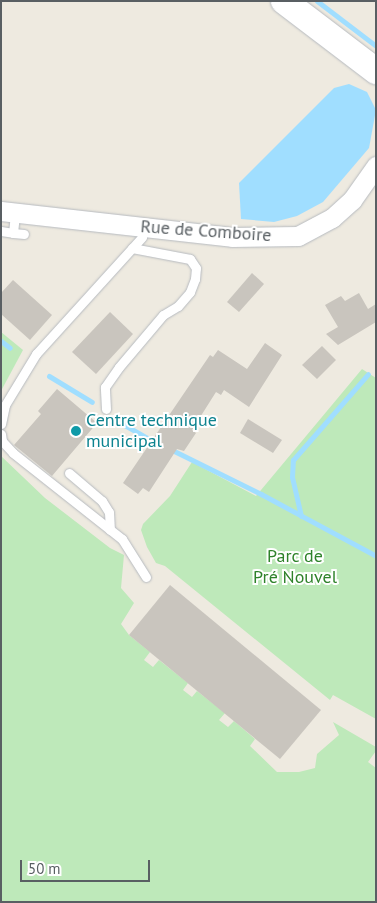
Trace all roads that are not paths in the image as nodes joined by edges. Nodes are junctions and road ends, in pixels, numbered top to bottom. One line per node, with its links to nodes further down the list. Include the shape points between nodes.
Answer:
1 (284, 1): 2 (main road)
2 (376, 71)
3 (376, 166): 4 (street, Rue de Comboire, via 352,200 332,218 298,236 232,237)
4 (8, 212): 6 (lane)
5 (1, 231): 6 (lane)
6 (13, 232): 7 (lane)
7 (24, 234)
8 (142, 237): 9 (lane)
9 (132, 248): 10 (lane, via 190,260 196,268 195,279 190,292 178,306 163,315 105,387); 11 (lane, via 36,354 5,405)
10 (106, 409)
11 (1, 424)
12 (1, 434): 14 (lane, via 2,441 13,453)
13 (69, 473): 14 (lane, via 102,501 109,512)
14 (110, 530): 15 (lane, via 122,539)
15 (146, 577)

